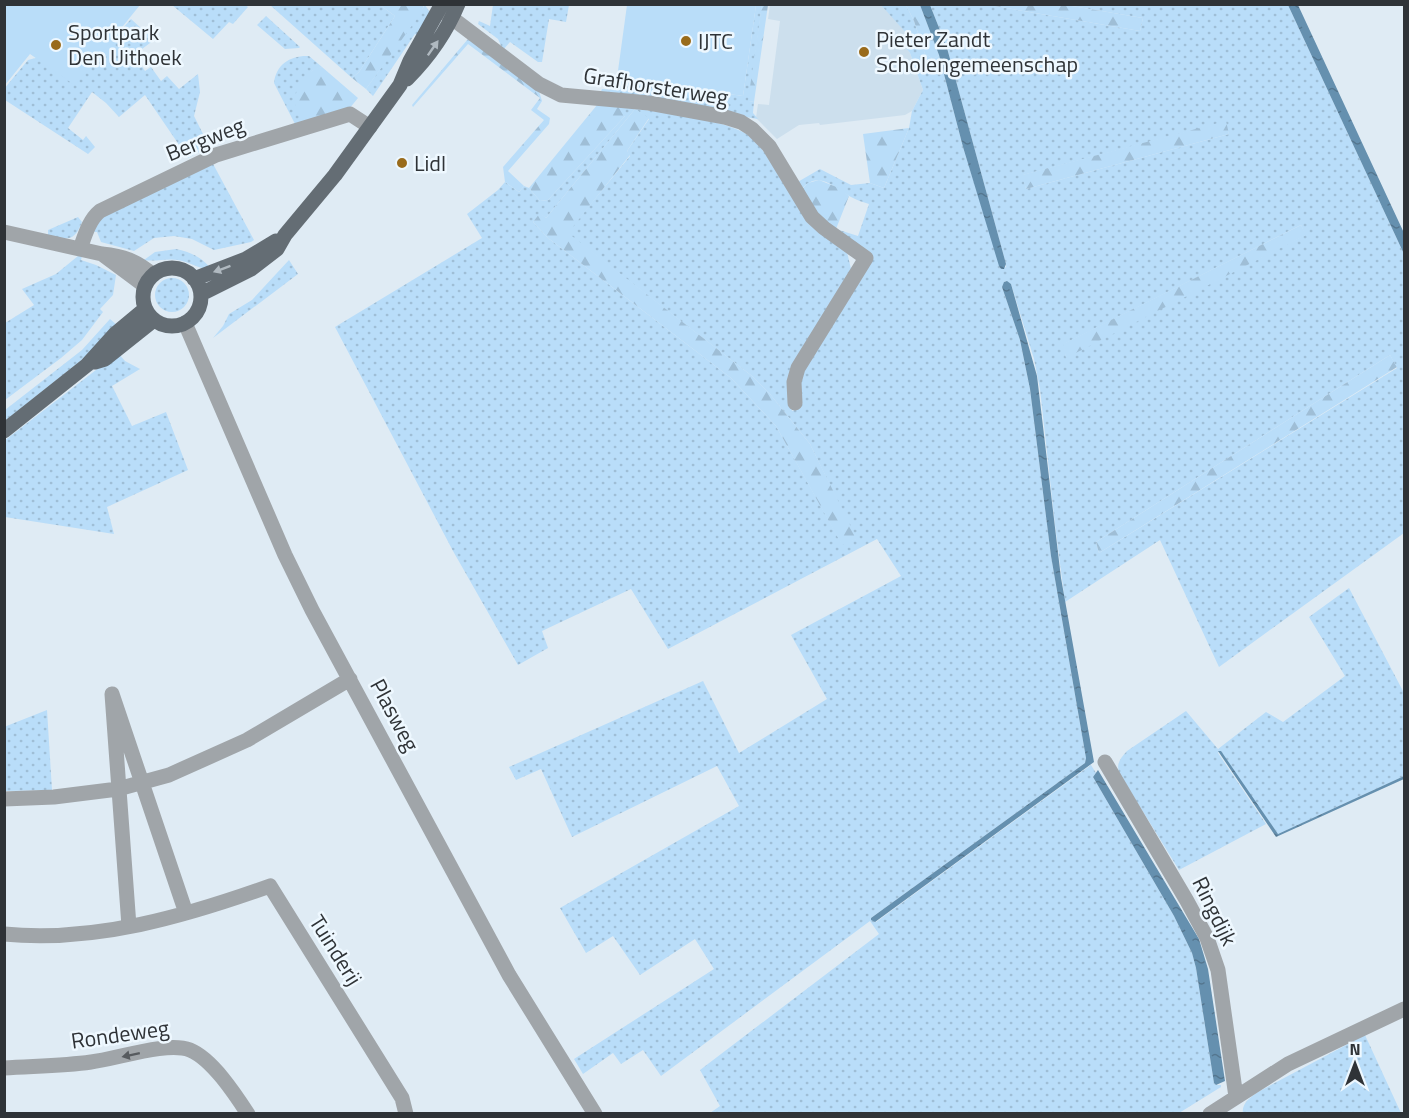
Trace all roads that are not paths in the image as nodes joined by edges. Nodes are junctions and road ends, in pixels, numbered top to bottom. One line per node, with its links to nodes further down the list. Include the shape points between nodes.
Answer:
1 (448, 9): 2 (main road, Grafhorsterweg, via 410,61 400,85); 11 (street, Grafhorsterweg, via 554,93 649,103 725,117 741,122 761,137 812,217 866,258 798,368)
2 (370, 127): 4 (main road, Grafhorsterweg); 5 (street, Bergweg, via 350,114 216,155 100,211 90,223)
3 (4, 232): 5 (street)
4 (285, 235): 6 (main road, Grafhorsterweg, one-way to 6, via 246,259); 8 (main road, Grafhorsterweg, via 262,263)
5 (80, 249): 7 (street, via 136,261)
6 (194, 279): 7 (main road, via 171,268 159,271); 8 (main road)
7 (149, 280): 9 (main road, via 143,298)
8 (201, 294): 10 (main road, via 196,314)
9 (150, 315): 10 (main road, via 166,326); 12 (main road, via 115,334 87,365)
10 (185, 323): 13 (street, Plasweg, via 285,555)
11 (795, 403)
12 (4, 430)
13 (350, 679): 15 (street, via 247,740 169,776); 26 (street, Plasweg, via 509,975)
14 (1105, 762): 23 (street, Ringdijk, via 1207,938 1218,970)
15 (142, 782): 16 (street); 16 (street, via 112,694); 18 (street)
16 (118, 789): 17 (street); 19 (street)
17 (4, 799)
18 (186, 914): 19 (street, Tuinderij); 25 (street, Tuinderij, via 270,886 402,1098)
19 (129, 926): 20 (street, Tuinderij, via 49,935)
20 (4, 934)
21 (1404, 1009): 23 (street, via 1288,1064)
22 (4, 1068): 24 (street, Rondeweg, one-way to 22, via 201,1056 173,1047 89,1063)
23 (1236, 1097): 27 (street)
24 (248, 1113)
25 (406, 1113)
26 (595, 1113)
27 (1210, 1113)

